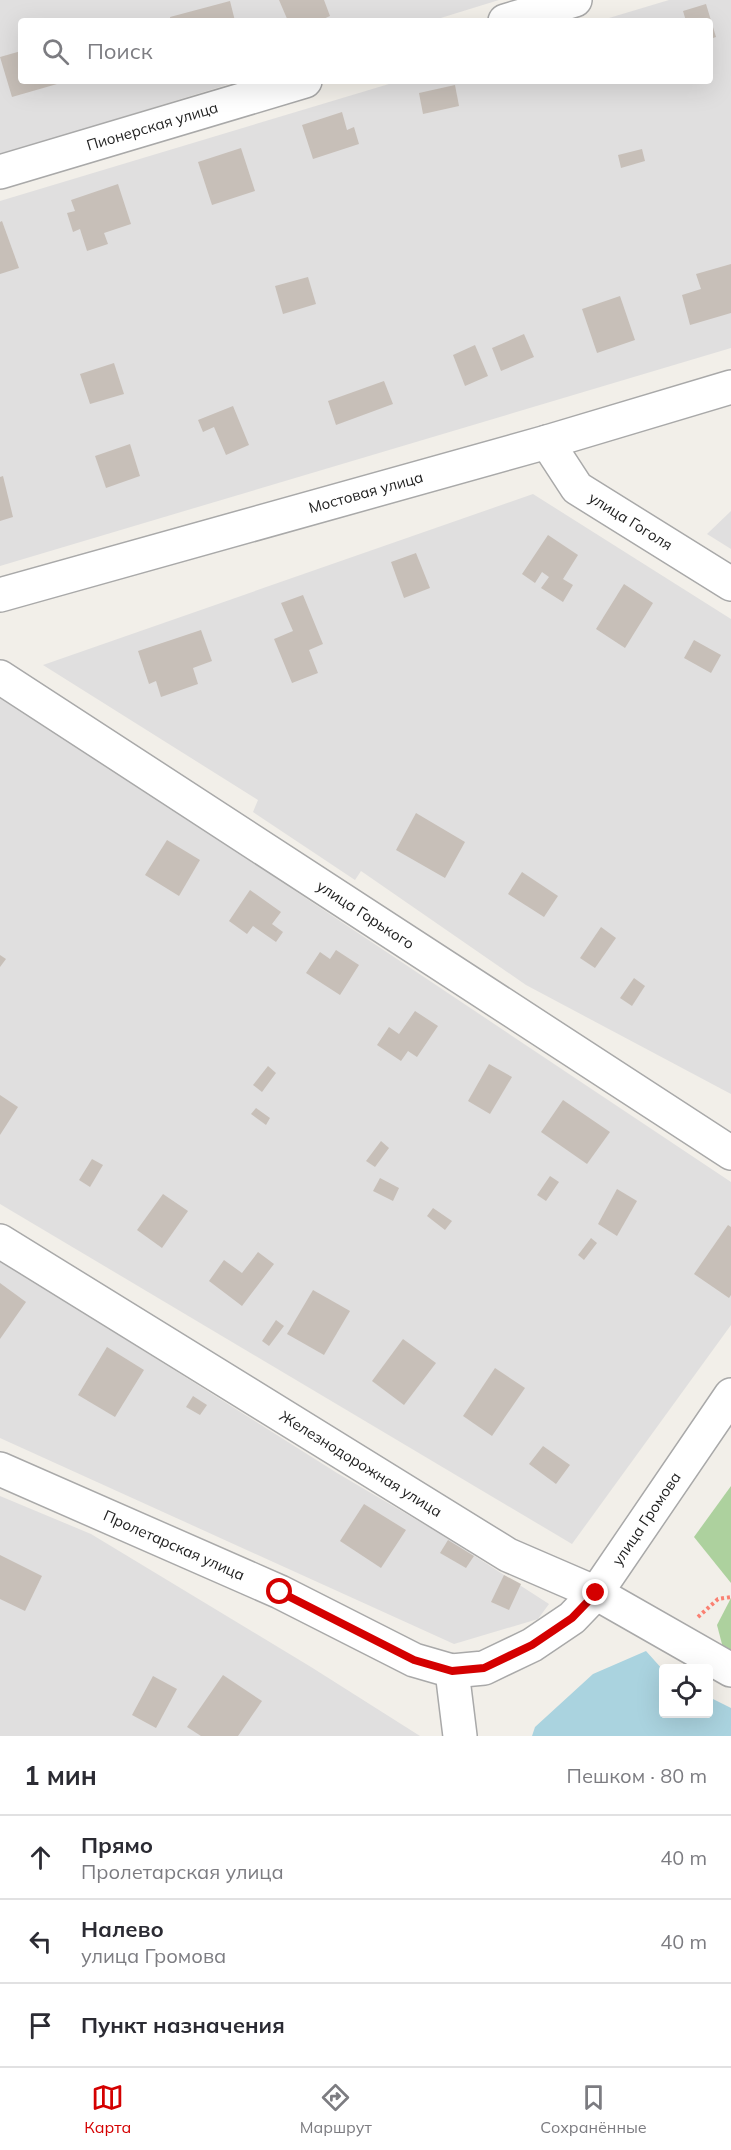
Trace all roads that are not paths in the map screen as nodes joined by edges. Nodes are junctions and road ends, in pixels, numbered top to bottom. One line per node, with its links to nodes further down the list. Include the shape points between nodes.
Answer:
1 (575, 0): 2 (street)
2 (515, 18)
3 (295, 84): 4 (street, Пионерская улица)
4 (0, 172)
5 (731, 387): 6 (street, Мостовая улица)
6 (547, 442): 7 (street, улица Гоголя, via 577,488); 8 (street, Мостовая улица)
7 (731, 584)
8 (0, 595)
9 (0, 677): 10 (street, улица Горького)
10 (731, 1152)
11 (0, 1241): 14 (street, Железнодорожная улица, via 508,1555)
12 (731, 1395): 14 (street, улица Громова)
13 (0, 1469): 16 (street, Пролетарская улица, via 280,1592 414,1660)
14 (596, 1593): 15 (street, Железнодорожная улица); 16 (street, улица Громова, via 572,1618 532,1645 484,1668)
15 (731, 1670)
16 (452, 1671): 17 (street)
17 (460, 1736)

